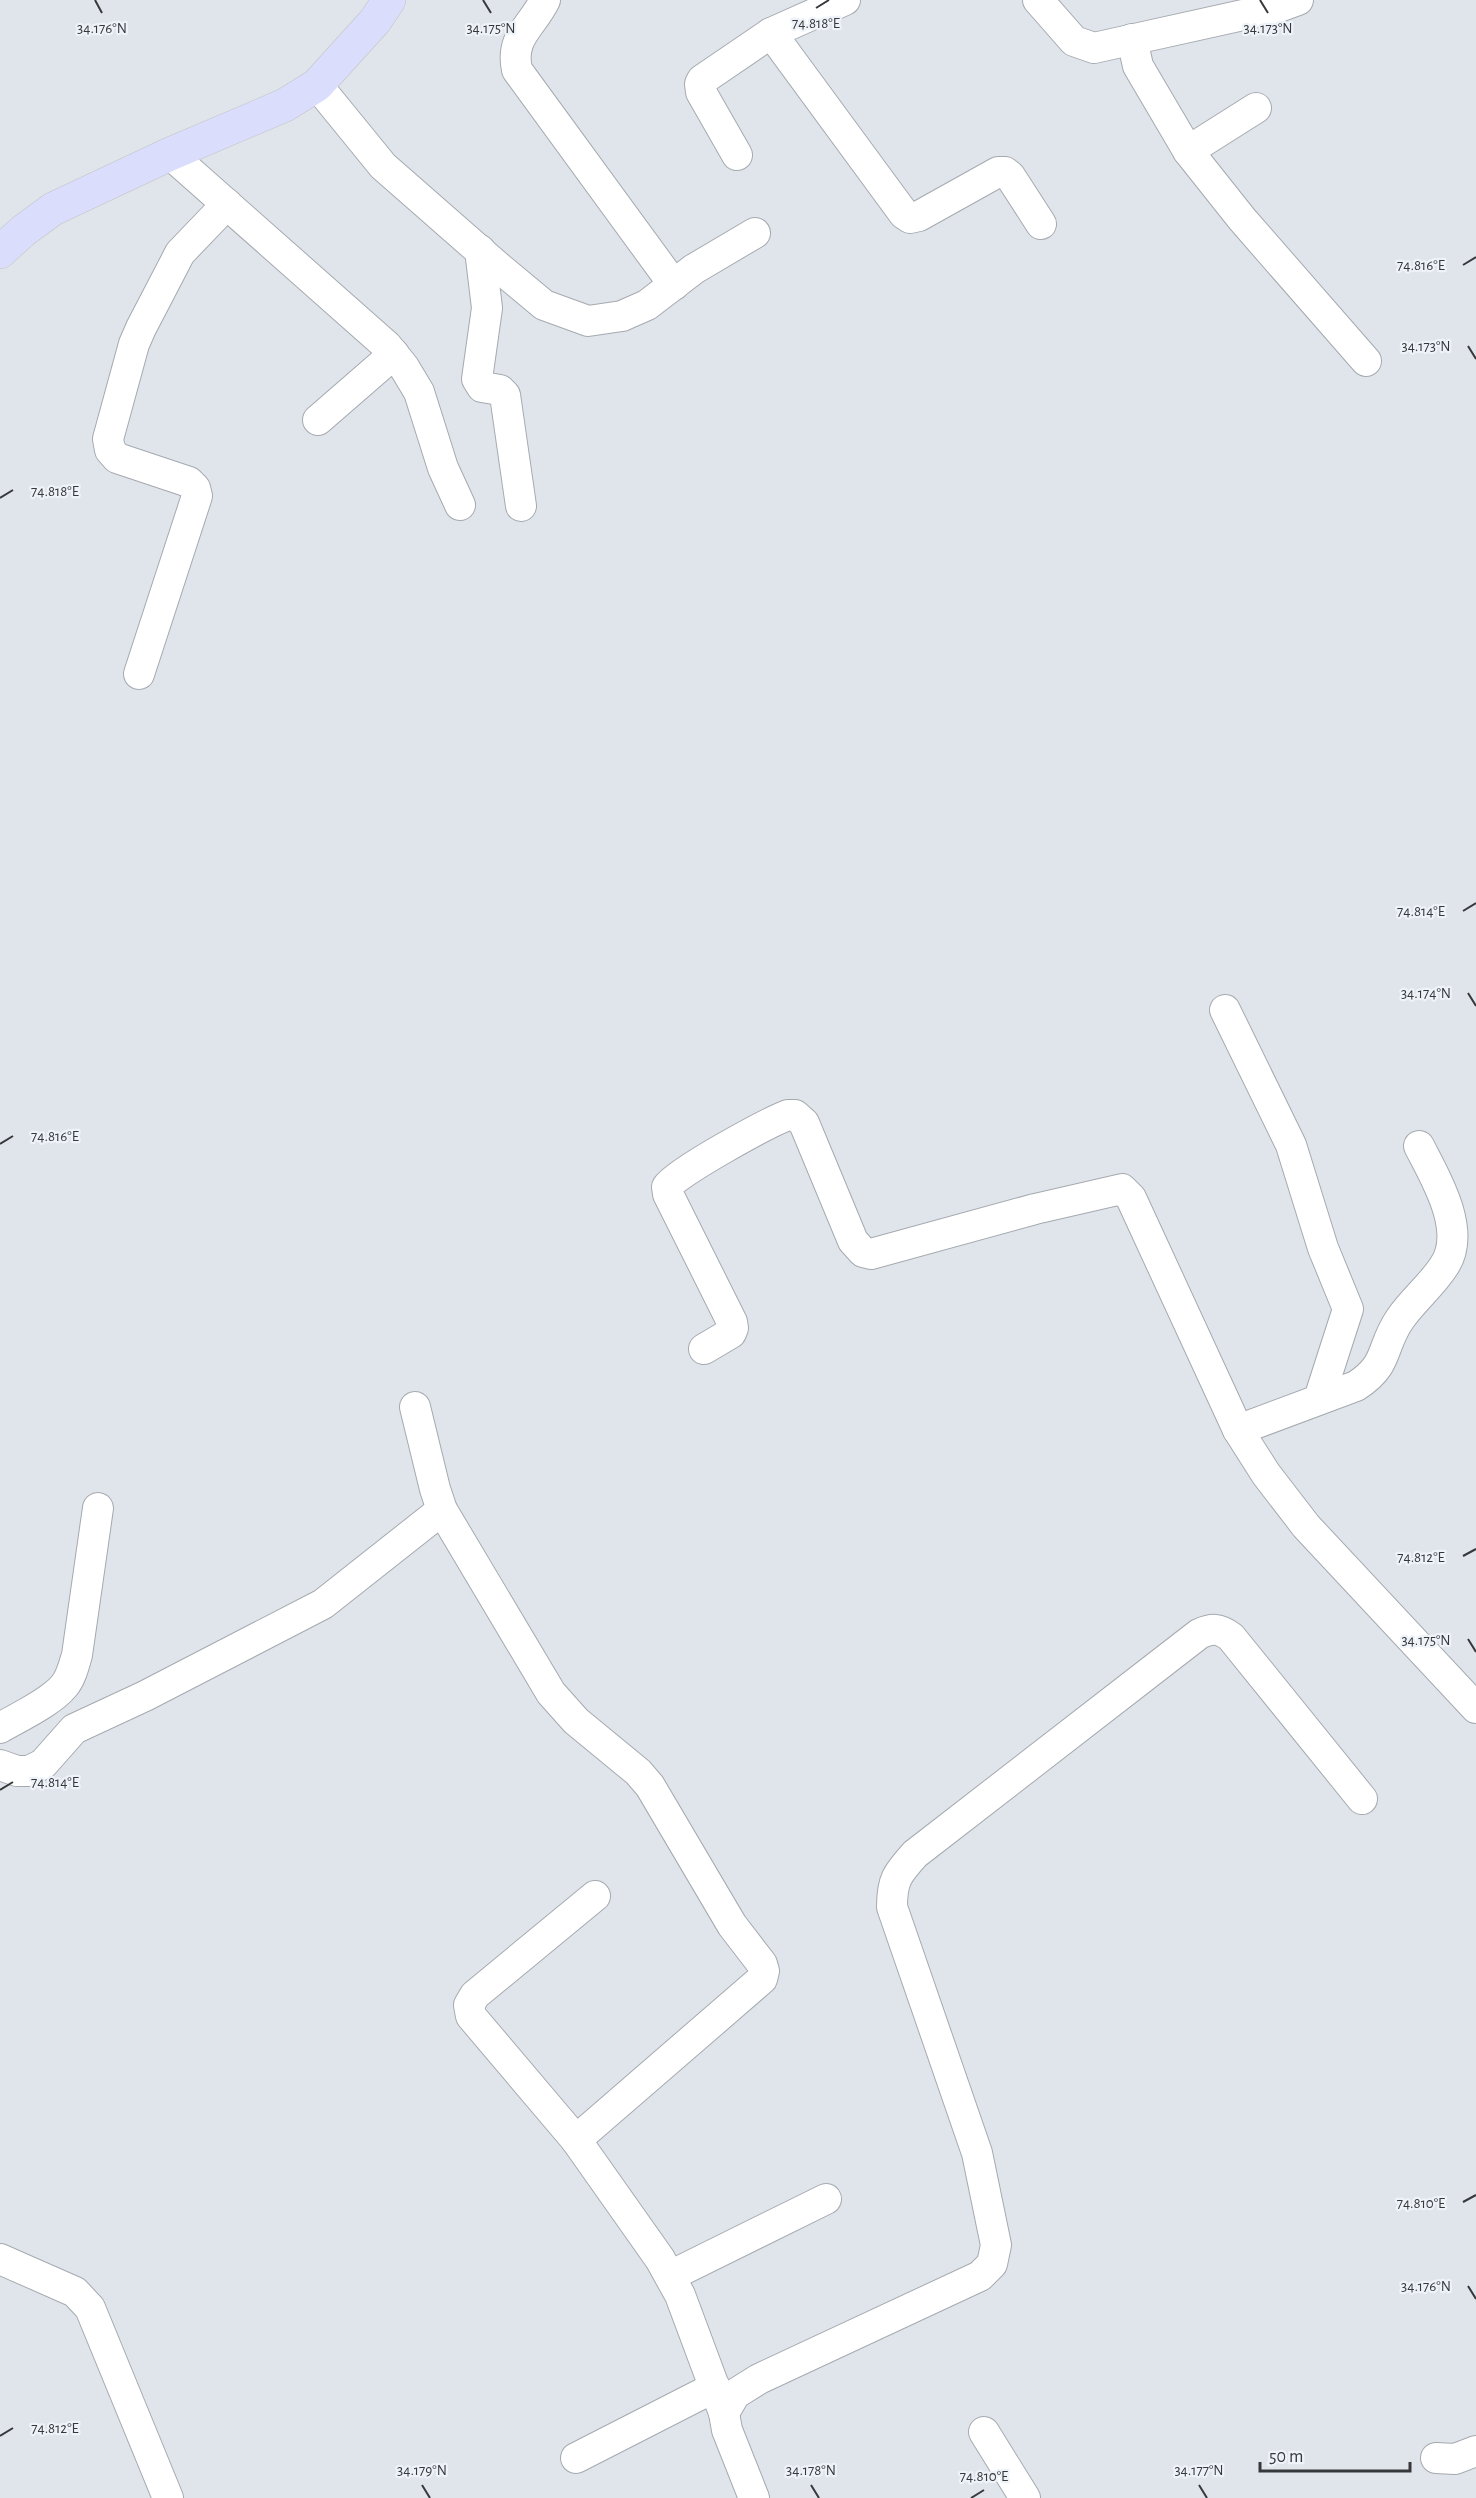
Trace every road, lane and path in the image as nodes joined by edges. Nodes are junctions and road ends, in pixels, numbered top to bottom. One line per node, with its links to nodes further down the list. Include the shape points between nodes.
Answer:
1 (389, 0): 8 (main road)
2 (545, 0): 18 (street, via 517,41 517,70)
3 (845, 0): 6 (street)
4 (1038, 0): 7 (street, via 1074,41 1094,48)
5 (1299, 0): 7 (street)
6 (771, 33): 12 (street, via 707,74 700,84); 14 (street, via 904,214 910,218 918,216 998,172 1005,172)
7 (1132, 39): 10 (street, via 1138,66)
8 (317, 85): 11 (main road, via 285,105); 16 (street, via 383,166)
9 (1256, 108): 10 (street)
10 (1188, 151): 20 (street)
11 (170, 154): 13 (street); 17 (main road, via 52,209)
12 (737, 155)
13 (227, 204): 19 (street); 24 (street, via 180,253 141,328 108,439 117,458 189,482 197,496)
14 (1041, 224)
15 (754, 233): 18 (street)
16 (480, 250): 18 (street, via 544,305 588,321 622,316); 23 (street, via 487,308 477,379 482,387 506,395)
17 (0, 252)
18 (674, 285)
19 (394, 354): 21 (street); 22 (street, via 419,392 443,468)
20 (1366, 361)
21 (318, 420)
22 (460, 505)
23 (520, 506)
24 (139, 674)
25 (1225, 1010): 28 (street, via 1291,1145 1323,1248 1348,1309)
26 (1419, 1146): 28 (street, via 1445,1195 1451,1252 1445,1265 1401,1318 1382,1362 1371,1376 1356,1386)
27 (704, 1350): 30 (street, via 731,1333 732,1322 667,1187 711,1156 782,1117 795,1115 804,1123 853,1241 863,1252 871,1254 1109,1191 1127,1192)
28 (1319, 1399): 30 (street)
29 (415, 1407): 32 (street)
30 (1238, 1430): 33 (street, via 1306,1526)
31 (98, 1508): 34 (street, via 77,1655 71,1673 65,1685 52,1696)
32 (442, 1510): 35 (street, via 323,1604 74,1729 43,1764 29,1771); 38 (street, via 551,1693 570,1715 650,1786 732,1925 764,1971 762,1979)
33 (1476, 1708)
34 (0, 1728)
35 (0, 1765)
36 (1362, 1799): 42 (street, via 1231,1637 1210,1629 1198,1634 915,1854 892,1884 892,1907 977,2153 996,2245 992,2264 980,2276)
37 (595, 1896): 38 (street, via 474,1995 469,2005 478,2026)
38 (576, 2140): 41 (street)
39 (826, 2199): 41 (street)
40 (0, 2259): 47 (street, via 75,2292 90,2308)
41 (670, 2276): 42 (street)
42 (719, 2400): 45 (street); 48 (street)
43 (984, 2432): 49 (street)
44 (1476, 2451): 46 (street, via 1455,2459)
45 (576, 2458)
46 (1436, 2458)
47 (168, 2498)
48 (754, 2498)
49 (1025, 2498)

